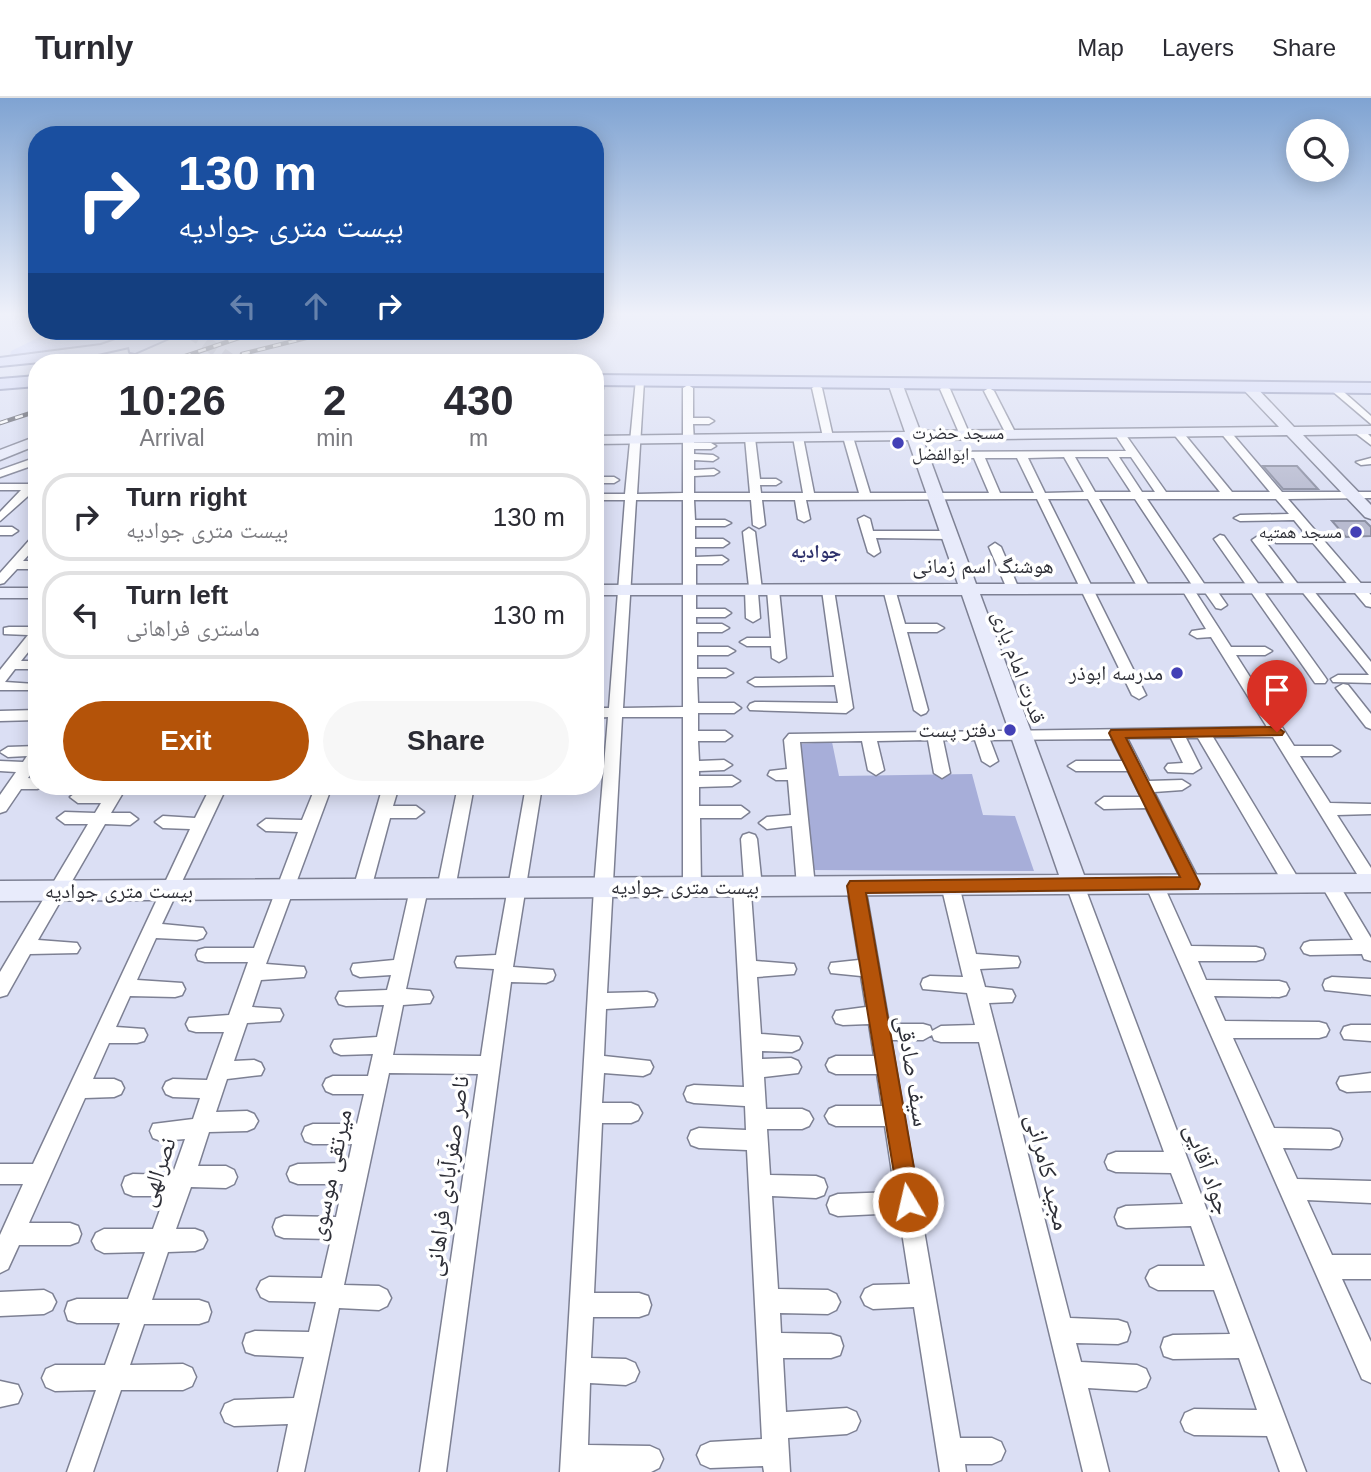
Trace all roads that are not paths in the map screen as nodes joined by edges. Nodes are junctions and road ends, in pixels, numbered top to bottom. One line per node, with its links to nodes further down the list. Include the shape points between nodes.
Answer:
1 (649, 378): 29 (street)
2 (655, 378): 4 (main road)
3 (28, 382): 5 (main road)
4 (895, 383): 6 (main road); 25 (street, قدرت امام یاری)
5 (0, 384)
6 (1248, 387): 9 (main road); 18 (street)
7 (688, 388): 14 (street)
8 (817, 388): 27 (street)
9 (1334, 388): 10 (main road); 16 (street)
10 (1371, 388)
11 (945, 389): 22 (street)
12 (989, 391): 23 (street)
13 (705, 410): 14 (street)
14 (688, 415): 15 (street); 33 (street)
15 (709, 421)
16 (1371, 421)
17 (1364, 430): 18 (street); 31 (street)
18 (1291, 431): 20 (street); 55 (street)
19 (1177, 432): 20 (street); 21 (street); 65 (street)
20 (1225, 432): 54 (street)
21 (1119, 433): 23 (street); 36 (street)
22 (965, 435): 23 (street); 25 (street)
23 (1011, 435)
24 (848, 436): 25 (street); 27 (street); 58 (street)
25 (914, 436): 38 (street, قدرت امام یاری)
26 (798, 437): 27 (street); 28 (street); 57 (street)
27 (828, 437)
28 (750, 438): 33 (street); 49 (street)
29 (636, 439): 30 (street); 33 (street); 68 (street)
30 (604, 440)
31 (1371, 442)
32 (28, 443): 37 (street)
33 (688, 447): 35 (street); 45 (street)
34 (28, 450): 37 (street)
35 (712, 452)
36 (1134, 454): 42 (street); 64 (street)
37 (0, 455)
38 (921, 455): 39 (street); 59 (street, قدرت امام یاری)
39 (978, 455): 40 (street); 60 (street)
40 (1021, 455): 41 (street); 61 (street)
41 (1068, 455): 42 (street); 62 (street)
42 (1112, 455): 63 (street)
43 (28, 463): 46 (street)
44 (714, 472): 45 (street)
45 (688, 473): 69 (street)
46 (0, 474)
47 (604, 480): 48 (street)
48 (614, 480)
49 (755, 482): 50 (street); 70 (street)
50 (776, 482)
51 (28, 485): 52 (street)
52 (0, 487)
53 (28, 490): 72 (street)
54 (1279, 495): 55 (street); 66 (street); 75 (street)
55 (1353, 495): 56 (street); 74 (street)
56 (1371, 495)
57 (805, 496): 58 (street); 70 (street); 77 (street)
58 (865, 496): 59 (street)
59 (936, 496): 60 (street); 82 (street, قدرت امام یاری)
60 (996, 496): 61 (street)
61 (1041, 496): 62 (street); 106 (street)
62 (1091, 496): 63 (street); 107 (street)
63 (1138, 496): 64 (street); 99 (street)
64 (1163, 496): 65 (street)
65 (1231, 496): 66 (street); 75 (street, via 1242,513)
66 (1251, 496): 73 (street)
67 (604, 497): 68 (street)
68 (631, 497): 69 (street); 109 (street)
69 (688, 497): 70 (street); 79 (street)
70 (757, 497): 111 (street, via 754,528)
71 (0, 505): 72 (street)
72 (13, 505): 76 (street)
73 (1263, 510)
74 (1371, 514)
75 (1297, 517): 84 (street)
76 (0, 518)
77 (804, 519)
78 (864, 519): 81 (street)
79 (689, 523): 80 (street); 87 (street)
80 (724, 523)
81 (869, 534): 82 (street); 91 (street)
82 (949, 535): 104 (street, قدرت امام یاری)
83 (1220, 539): 100 (street)
84 (1316, 539): 86 (street); 96 (street)
85 (1258, 540): 101 (street)
86 (1280, 540)
87 (689, 543): 88 (street); 92 (street)
88 (723, 543)
89 (995, 547): 105 (street)
90 (28, 549): 94 (street)
91 (874, 552)
92 (689, 561): 93 (street); 110 (street)
93 (722, 561)
94 (13, 565): 95 (street); 98 (street)
95 (28, 565)
96 (1339, 565): 97 (street); 102 (street)
97 (1357, 565)
98 (0, 580)
99 (1199, 588): 100 (street, هوشنگ اسم زمانی); 107 (street, هوشنگ اسم زمانی); 116 (street); 124 (street)
100 (1255, 588): 101 (street, هوشنگ اسم زمانی); 142 (street)
101 (1300, 588): 102 (street, هوشنگ اسم زمانی); 137 (street)
102 (1364, 588): 115 (street)
103 (889, 589): 104 (street, هوشنگ اسم زمانی); 112 (street, هوشنگ اسم زمانی); 121 (street)
104 (967, 589): 105 (street, هوشنگ اسم زمانی); 160 (street, قدرت امام یاری)
105 (1013, 589): 106 (street, هوشنگ اسم زمانی)
106 (1087, 589): 107 (street, هوشنگ اسم زمانی); 146 (street)
107 (1144, 589)
108 (604, 590): 109 (street, هوشنگ اسم زمانی)
109 (623, 590): 110 (street, هوشنگ اسم زمانی); 151 (street)
110 (690, 590): 111 (street, هوشنگ اسم زمانی); 119 (street)
111 (760, 590): 112 (street, هوشنگ اسم زمانی); 118 (street); 129 (street)
112 (828, 590): 143 (street)
113 (0, 593): 114 (street)
114 (28, 593)
115 (1371, 603)
116 (1221, 604)
117 (725, 613): 119 (street)
118 (753, 618)
119 (690, 621): 120 (street); 130 (street)
120 (722, 628)
121 (899, 628): 122 (street); 149 (street)
122 (937, 628)
123 (9, 631): 126 (street)
124 (1215, 633): 125 (street); 131 (street)
125 (1197, 634)
126 (28, 635)
127 (28, 642): 134 (street)
128 (747, 642): 129 (street)
129 (777, 642): 135 (street)
130 (690, 651): 133 (street); 138 (street)
131 (1226, 651): 132 (street); 156 (street)
132 (1265, 651)
133 (728, 652)
134 (10, 658): 136 (street); 141 (street)
135 (779, 658)
136 (28, 663)
137 (1371, 671)
138 (690, 673): 139 (street); 148 (street)
139 (726, 673)
140 (1371, 678): 154 (street, via 1340,684)
141 (0, 679)
142 (1320, 680)
143 (841, 681): 143 (street, via 846,708 755,689)
144 (0, 686): 145 (street)
145 (28, 687)
146 (1139, 695)
147 (734, 708): 148 (street)
148 (690, 710): 151 (street); 162 (street)
149 (921, 710)
150 (604, 713): 151 (street)
151 (615, 713): 225 (street)
152 (28, 715): 153 (street)
153 (0, 716)
154 (1371, 724)
155 (1202, 732): 156 (street); 158 (street); 214 (street)
156 (1277, 732): 165 (street)
157 (1116, 733): 158 (street); 160 (street); 175 (street)
158 (1176, 733): 176 (street, via 1193,768)
159 (980, 734): 160 (street); 161 (street); 170 (street)
160 (1019, 734): 219 (street, قدرت امام یاری)
161 (934, 735): 164 (street); 178 (street)
162 (690, 736): 163 (street); 179 (street)
163 (725, 736)
164 (868, 736): 177 (street); 180 (street, via 794,737)
165 (1289, 751): 166 (street); 197 (street)
166 (1332, 751)
167 (8, 752): 168 (street)
168 (28, 756)
169 (28, 759): 172 (street)
170 (990, 761)
171 (724, 765): 179 (street)
172 (0, 766)
173 (28, 766): 183 (street)
174 (1076, 766): 175 (street)
175 (1133, 766): 186 (street)
176 (1173, 768)
177 (876, 770)
178 (942, 773)
179 (690, 774): 182 (street); 201 (street)
180 (795, 774): 181 (street); 206 (street)
181 (776, 775)
182 (733, 781)
183 (16, 783): 184 (street); 195 (street)
184 (28, 784)
185 (1182, 785): 186 (street)
186 (1147, 794): 196 (street); 217 (street)
187 (93, 795): 194 (street)
188 (113, 795): 204 (street)
189 (215, 795): 209 (street)
190 (320, 795): 211 (street, نصرالهی)
191 (388, 795): 199 (street)
192 (464, 795): 228 (street)
193 (532, 795): 224 (street, ناصر صفرآبادی فراهانی)
194 (78, 797)
195 (2, 802)
196 (1104, 803)
197 (1325, 809): 198 (street); 213 (street)
198 (1368, 809)
199 (383, 812): 200 (street); 226 (street)
200 (416, 812)
201 (690, 812): 202 (street); 222 (street)
202 (741, 812)
203 (65, 818): 204 (street)
204 (99, 818): 205 (street); 231 (street)
205 (130, 819)
206 (799, 820): 208 (street); 220 (street)
207 (163, 822): 209 (street)
208 (767, 823)
209 (201, 824): 232 (street)
210 (266, 825): 211 (street)
211 (308, 826): 229 (street, نصرالهی)
212 (749, 839): 223 (street)
213 (1371, 882): 215 (street, بیست متری جوادیه)
214 (1292, 883): 215 (street, بیست متری جوادیه); 217 (street, بیست متری جوادیه)
215 (1329, 883): 238 (street)
216 (1154, 884): 217 (street, بیست متری جوادیه); 219 (street, بیست متری جوادیه); 239 (street)
217 (1192, 884)
218 (950, 885): 219 (street, بیست متری جوادیه); 221 (street, بیست متری جوادیه); 242 (street, مجید کامرانی)
219 (1074, 885): 316 (street, جواد آقایی)
220 (806, 886): 221 (street, بیست متری جوادیه); 223 (street, بیست متری جوادیه)
221 (856, 886): 249 (street, سیف صادقی)
222 (692, 887): 223 (street, بیست متری جوادیه); 225 (street, بیست متری جوادیه)
223 (748, 887): 251 (street)
224 (516, 888): 225 (street, بیست متری جوادیه); 228 (street, بیست متری جوادیه); 247 (street, ناصر صفرآبادی فراهانی)
225 (603, 888): 269 (street)
226 (362, 889): 227 (street, بیست متری جوادیه); 229 (street, بیست متری جوادیه)
227 (419, 889): 228 (street, بیست متری جوادیه); 246 (street, میرتقی موسوی)
228 (446, 889)
229 (283, 890): 232 (street, بیست متری جوادیه); 245 (street, نصرالهی)
230 (0, 891): 231 (street, بیست متری جوادیه)
231 (56, 891): 232 (street, بیست متری جوادیه); 235 (street)
232 (168, 891): 233 (street)
233 (150, 931): 234 (street); 258 (street)
234 (197, 933)
235 (24, 947): 236 (street); 260 (street)
236 (71, 948)
237 (1310, 948): 238 (street)
238 (1369, 951)
239 (1184, 953): 240 (street); 259 (street)
240 (1256, 954)
241 (205, 955): 245 (street)
242 (968, 961): 244 (street); 263 (street, مجید کامرانی)
243 (464, 962): 247 (street)
244 (1011, 962)
245 (257, 964): 253 (street); 272 (street, نصرالهی)
246 (402, 967): 250 (street); 267 (street, میرتقی موسوی)
247 (503, 968): 254 (street); 285 (street, ناصر صفرآبادی فراهانی)
248 (838, 968): 249 (street)
249 (870, 968): 274 (street, سیف صادقی)
250 (360, 969)
251 (747, 969): 252 (street); 280 (street)
252 (787, 969)
253 (297, 972)
254 (546, 975)
255 (930, 984): 263 (street)
256 (1332, 985): 257 (street)
257 (1371, 987)
258 (124, 988): 261 (street); 278 (street)
259 (1200, 988): 262 (street); 275 (street)
260 (0, 989)
261 (175, 989)
262 (1279, 989)
263 (976, 990): 264 (street); 277 (street, مجید کامرانی)
264 (1006, 996)
265 (423, 997): 267 (street)
266 (346, 998): 267 (street)
267 (396, 998): 284 (street, میرتقی موسوی)
268 (647, 1000): 269 (street)
269 (597, 1001): 283 (street)
270 (273, 1015): 272 (street)
271 (843, 1017): 274 (street)
272 (238, 1019): 273 (street); 292 (street, نصرالهی)
273 (196, 1024)
274 (879, 1024): 277 (street, via 932,1033); 287 (street, سیف صادقی)
275 (1218, 1029): 276 (street); 313 (street)
276 (1319, 1030)
277 (986, 1033): 358 (street, مجید کامرانی)
278 (103, 1035): 279 (street); 298 (street)
279 (137, 1035)
280 (751, 1042): 281 (street); 290 (street)
281 (792, 1043)
282 (341, 1046): 284 (street)
283 (595, 1064): 288 (street); 301 (street)
284 (381, 1065): 285 (street); 295 (street); 311 (street, میرتقی موسوی)
285 (489, 1065): 390 (street, ناصر صفرآبادی فراهانی)
286 (836, 1065): 287 (street)
287 (886, 1065): 304 (street, سیف صادقی)
288 (643, 1067)
289 (791, 1067): 290 (street)
290 (753, 1068): 300 (street)
291 (254, 1069): 292 (street)
292 (217, 1079): 297 (street); 307 (street, نصرالهی)
293 (1371, 1082): 294 (street)
294 (1347, 1083)
295 (332, 1085)
296 (114, 1088): 298 (street)
297 (173, 1088)
298 (78, 1089): 319 (street)
299 (694, 1094): 300 (street)
300 (754, 1097): 308 (street)
301 (591, 1113): 302 (street); 353 (street)
302 (631, 1113)
303 (836, 1116): 304 (street)
304 (894, 1116): 328 (street, سیف صادقی)
305 (802, 1119): 308 (street)
306 (247, 1121): 307 (street)
307 (201, 1125): 309 (street); 322 (street, نصرالهی)
308 (756, 1130): 312 (street); 324 (street)
309 (162, 1131)
310 (313, 1134): 311 (street)
311 (365, 1134): 317 (street, میرتقی موسوی)
312 (699, 1138)
313 (1267, 1138): 314 (street); 326 (street)
314 (1331, 1139)
315 (1116, 1162): 316 (street)
316 (1178, 1163): 330 (street, جواد آقایی)
317 (357, 1173): 320 (street); 333 (street, میرتقی موسوی)
318 (0, 1174): 319 (street)
319 (39, 1174): 334 (street)
320 (298, 1174)
321 (226, 1177): 322 (street)
322 (182, 1181): 323 (street); 338 (street, نصرالهی)
323 (133, 1185)
324 (760, 1185): 325 (street); 350 (street)
325 (816, 1187)
326 (1290, 1189): 327 (street); 340 (street)
327 (1371, 1192)
328 (908, 1202): 329 (street); 346 (street, سیف صادقی)
329 (838, 1205)
330 (1197, 1215): 331 (street); 343 (street, جواد آقایی)
331 (1126, 1217)
332 (284, 1227): 333 (street)
333 (345, 1228): 345 (street, میرتقی موسوی)
334 (12, 1234): 335 (street); 339 (street)
335 (70, 1234)
336 (195, 1240): 338 (street)
337 (104, 1241): 338 (street)
338 (160, 1241): 356 (street, نصرالهی)
339 (0, 1261)
340 (1325, 1267): 341 (street); 360 (street)
341 (1371, 1267)
342 (1158, 1278): 343 (street)
343 (1221, 1279): 365 (street, جواد آقایی)
344 (269, 1289): 345 (street)
345 (331, 1293): 348 (street); 362 (street, میرتقی موسوی)
346 (924, 1295): 347 (street); 385 (street, سیف صادقی)
347 (873, 1297)
348 (379, 1298)
349 (44, 1301): 352 (street)
350 (767, 1301): 351 (street); 363 (street)
351 (828, 1302)
352 (0, 1304)
353 (581, 1305): 354 (street); 367 (street)
354 (639, 1305)
355 (77, 1311): 356 (street)
356 (136, 1312): 357 (street); 371 (street, نصرالهی)
357 (199, 1312)
358 (1060, 1330): 359 (street); 370 (street, مجید کامرانی)
359 (1118, 1332)
360 (1363, 1334): 368 (street)
361 (255, 1343): 362 (street)
362 (319, 1345): 375 (street, میرتقی موسوی)
363 (769, 1345): 364 (street); 380 (street)
364 (831, 1346)
365 (1246, 1346): 366 (street); 379 (street, جواد آقایی)
366 (1173, 1347)
367 (578, 1370): 369 (street); 386 (street)
368 (1371, 1370)
369 (626, 1372)
370 (1072, 1374): 374 (street); 391 (street, مجید کامرانی)
371 (113, 1377): 372 (street); 373 (street); 388 (street, نصرالهی)
372 (183, 1377)
373 (55, 1378)
374 (1137, 1378)
375 (304, 1411): 376 (street); 389 (street, میرتقی موسوی)
376 (234, 1413)
377 (847, 1421): 380 (street)
378 (1194, 1422): 379 (street)
379 (1275, 1423): 387 (street, جواد آقایی)
380 (774, 1426): 384 (street)
381 (992, 1451): 385 (street)
382 (710, 1455): 384 (street)
383 (650, 1459): 386 (street)
384 (776, 1462)
385 (951, 1462)
386 (573, 1465)
387 (1293, 1471)
388 (80, 1472)
389 (291, 1472)
390 (433, 1472)
391 (1096, 1472)

